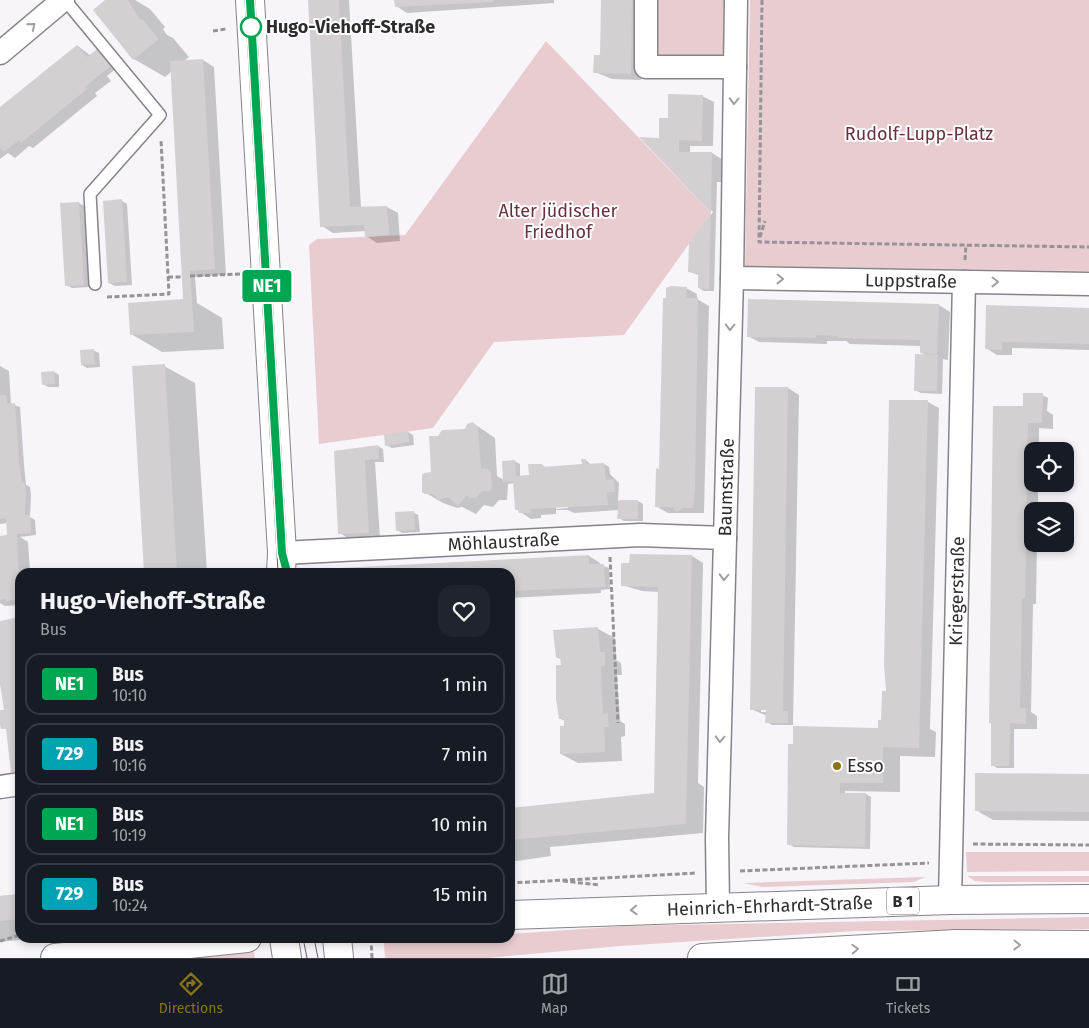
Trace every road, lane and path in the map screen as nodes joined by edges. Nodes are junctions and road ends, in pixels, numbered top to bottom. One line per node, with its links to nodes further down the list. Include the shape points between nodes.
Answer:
1 (64, 0): 6 (street, one-way to 1); 8 (lane)
2 (250, 0): 10 (main road)
3 (646, 0): 7 (street, via 646,68)
4 (736, 0): 7 (street, Baumstraße)
5 (762, 0): 9 (path, via 759,242)
6 (0, 53)
7 (735, 68): 14 (street, Baumstraße, one-way to 14)
8 (160, 115): 12 (path); 16 (lane, via 90,194)
9 (1089, 247)
10 (266, 273): 11 (path); 20 (main road)
11 (190, 276)
12 (168, 277): 13 (path); 16 (path, via 169,294 96,298)
13 (182, 277)
14 (732, 278): 15 (street, Luppstraße, one-way to 15); 19 (street, Baumstraße, one-way to 19)
15 (964, 282): 17 (street, Luppstraße, one-way to 17); 31 (street, Kriegerstraße)
16 (95, 284)
17 (1089, 284)
18 (609, 537): 19 (street, Möhlaustraße); 20 (street, Möhlaustraße); 21 (path)
19 (725, 538): 32 (street, Baumstraße, one-way to 32)
20 (283, 566)
21 (618, 723)
22 (15, 785): 23 (street)
23 (0, 787)
24 (966, 844): 25 (path)
25 (1089, 845)
26 (933, 863): 27 (path, Heinrich-Ehrhardt-Straße)
27 (732, 872)
28 (703, 873): 29 (path, Heinrich-Ehrhardt-Straße)
29 (515, 882)
30 (1089, 899): 31 (main road, Heinrich-Ehrhardt-Straße / B 1)
31 (950, 900): 32 (main road, Heinrich-Ehrhardt-Straße / B 1)
32 (718, 907): 33 (main road, Heinrich-Ehrhardt-Straße / B 1, one-way to 33)
33 (515, 915)
34 (15, 936): 35 (path)
35 (0, 942)
36 (199, 943): 41 (main road)
37 (285, 943): 42 (main road)
38 (338, 943): 43 (main road)
39 (371, 943): 44 (path)
40 (1089, 945): 45 (main road, one-way to 40, via 956,944)
41 (55, 958)
42 (287, 958)
43 (339, 958)
44 (372, 958)
45 (702, 958)

